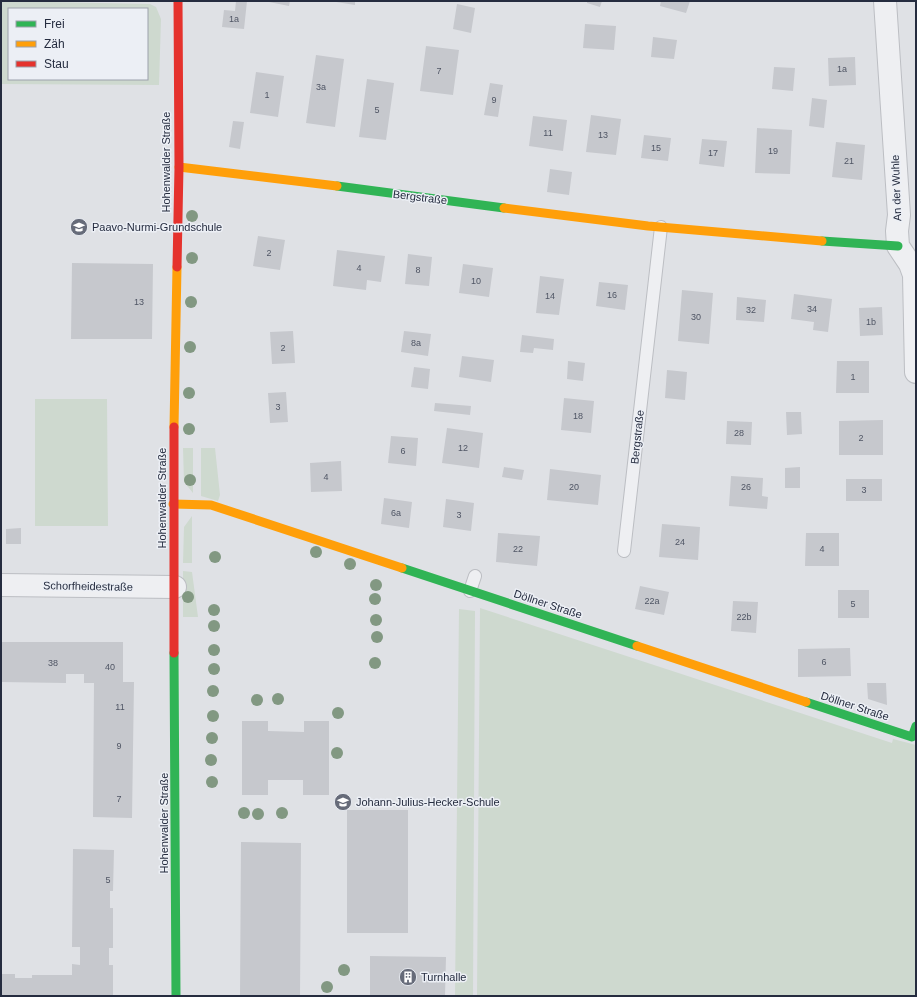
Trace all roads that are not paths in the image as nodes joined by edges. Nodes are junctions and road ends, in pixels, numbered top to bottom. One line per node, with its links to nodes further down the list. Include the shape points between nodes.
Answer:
1 (178, 1): 3 (street, Hohenwalder Straße)
2 (885, 1): 5 (street, An der Wuhle, via 899,215)
3 (179, 168): 4 (street, Bergstraße, via 241,172); 7 (street, Hohenwalder Straße)
4 (660, 227): 5 (street, Bergstraße); 8 (lane, Bergstraße)
5 (898, 246): 6 (street, via 910,264 914,276)
6 (916, 372)
7 (173, 504): 11 (street, Hohenwalder Straße); 12 (street, Döllner Straße, via 211,505)
8 (624, 551)
9 (475, 576): 12 (lane)
10 (1, 585): 11 (street, Schorfheidestraße)
11 (175, 587): 14 (street, Hohenwalder Straße)
12 (470, 591): 13 (street, Döllner Straße, via 912,737)
13 (916, 726)
14 (176, 996)

